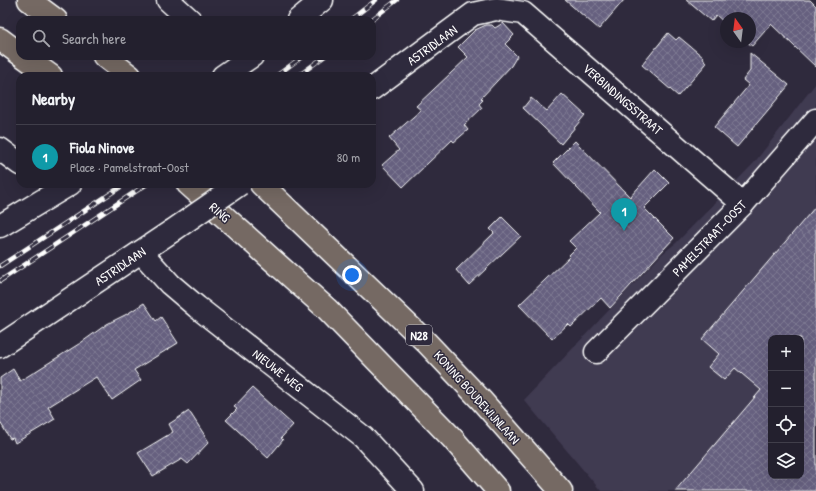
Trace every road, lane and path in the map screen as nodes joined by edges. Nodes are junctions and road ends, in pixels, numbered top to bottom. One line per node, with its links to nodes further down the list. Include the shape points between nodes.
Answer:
1 (29, 0): 5 (highway)
2 (168, 0): 6 (street)
3 (322, 0): 7 (street)
4 (496, 9): 14 (street, ASTRIDLAAN, via 474,14); 22 (street, VERBINDINGSSTRAAT, via 523,12)
5 (51, 16)
6 (186, 16)
7 (303, 16)
8 (0, 40): 9 (highway)
9 (16, 51)
10 (29, 60): 12 (highway)
11 (109, 60): 13 (highway)
12 (45, 72)
13 (125, 72)
14 (376, 86)
15 (816, 120): 22 (street, PAMELSTRAAT-OOST)
16 (0, 149): 17 (street)
17 (16, 161)
18 (56, 188): 23 (street)
19 (193, 188): 28 (highway, RING, via 337,320 452,438)
20 (234, 188): 24 (street, ASTRIDLAAN, bridge)
21 (265, 188): 29 (highway, KONING BOUDEWIJNLAAN / N28, via 427,343)
22 (743, 204): 26 (street, PAMELSTRAAT-OOST)
23 (0, 226)
24 (141, 252): 25 (street, ASTRIDLAAN); 27 (street, NIEUWE WEG, via 170,284 196,307 363,437)
25 (0, 346)
26 (596, 352)
27 (413, 491)
28 (498, 491)
29 (561, 491)

